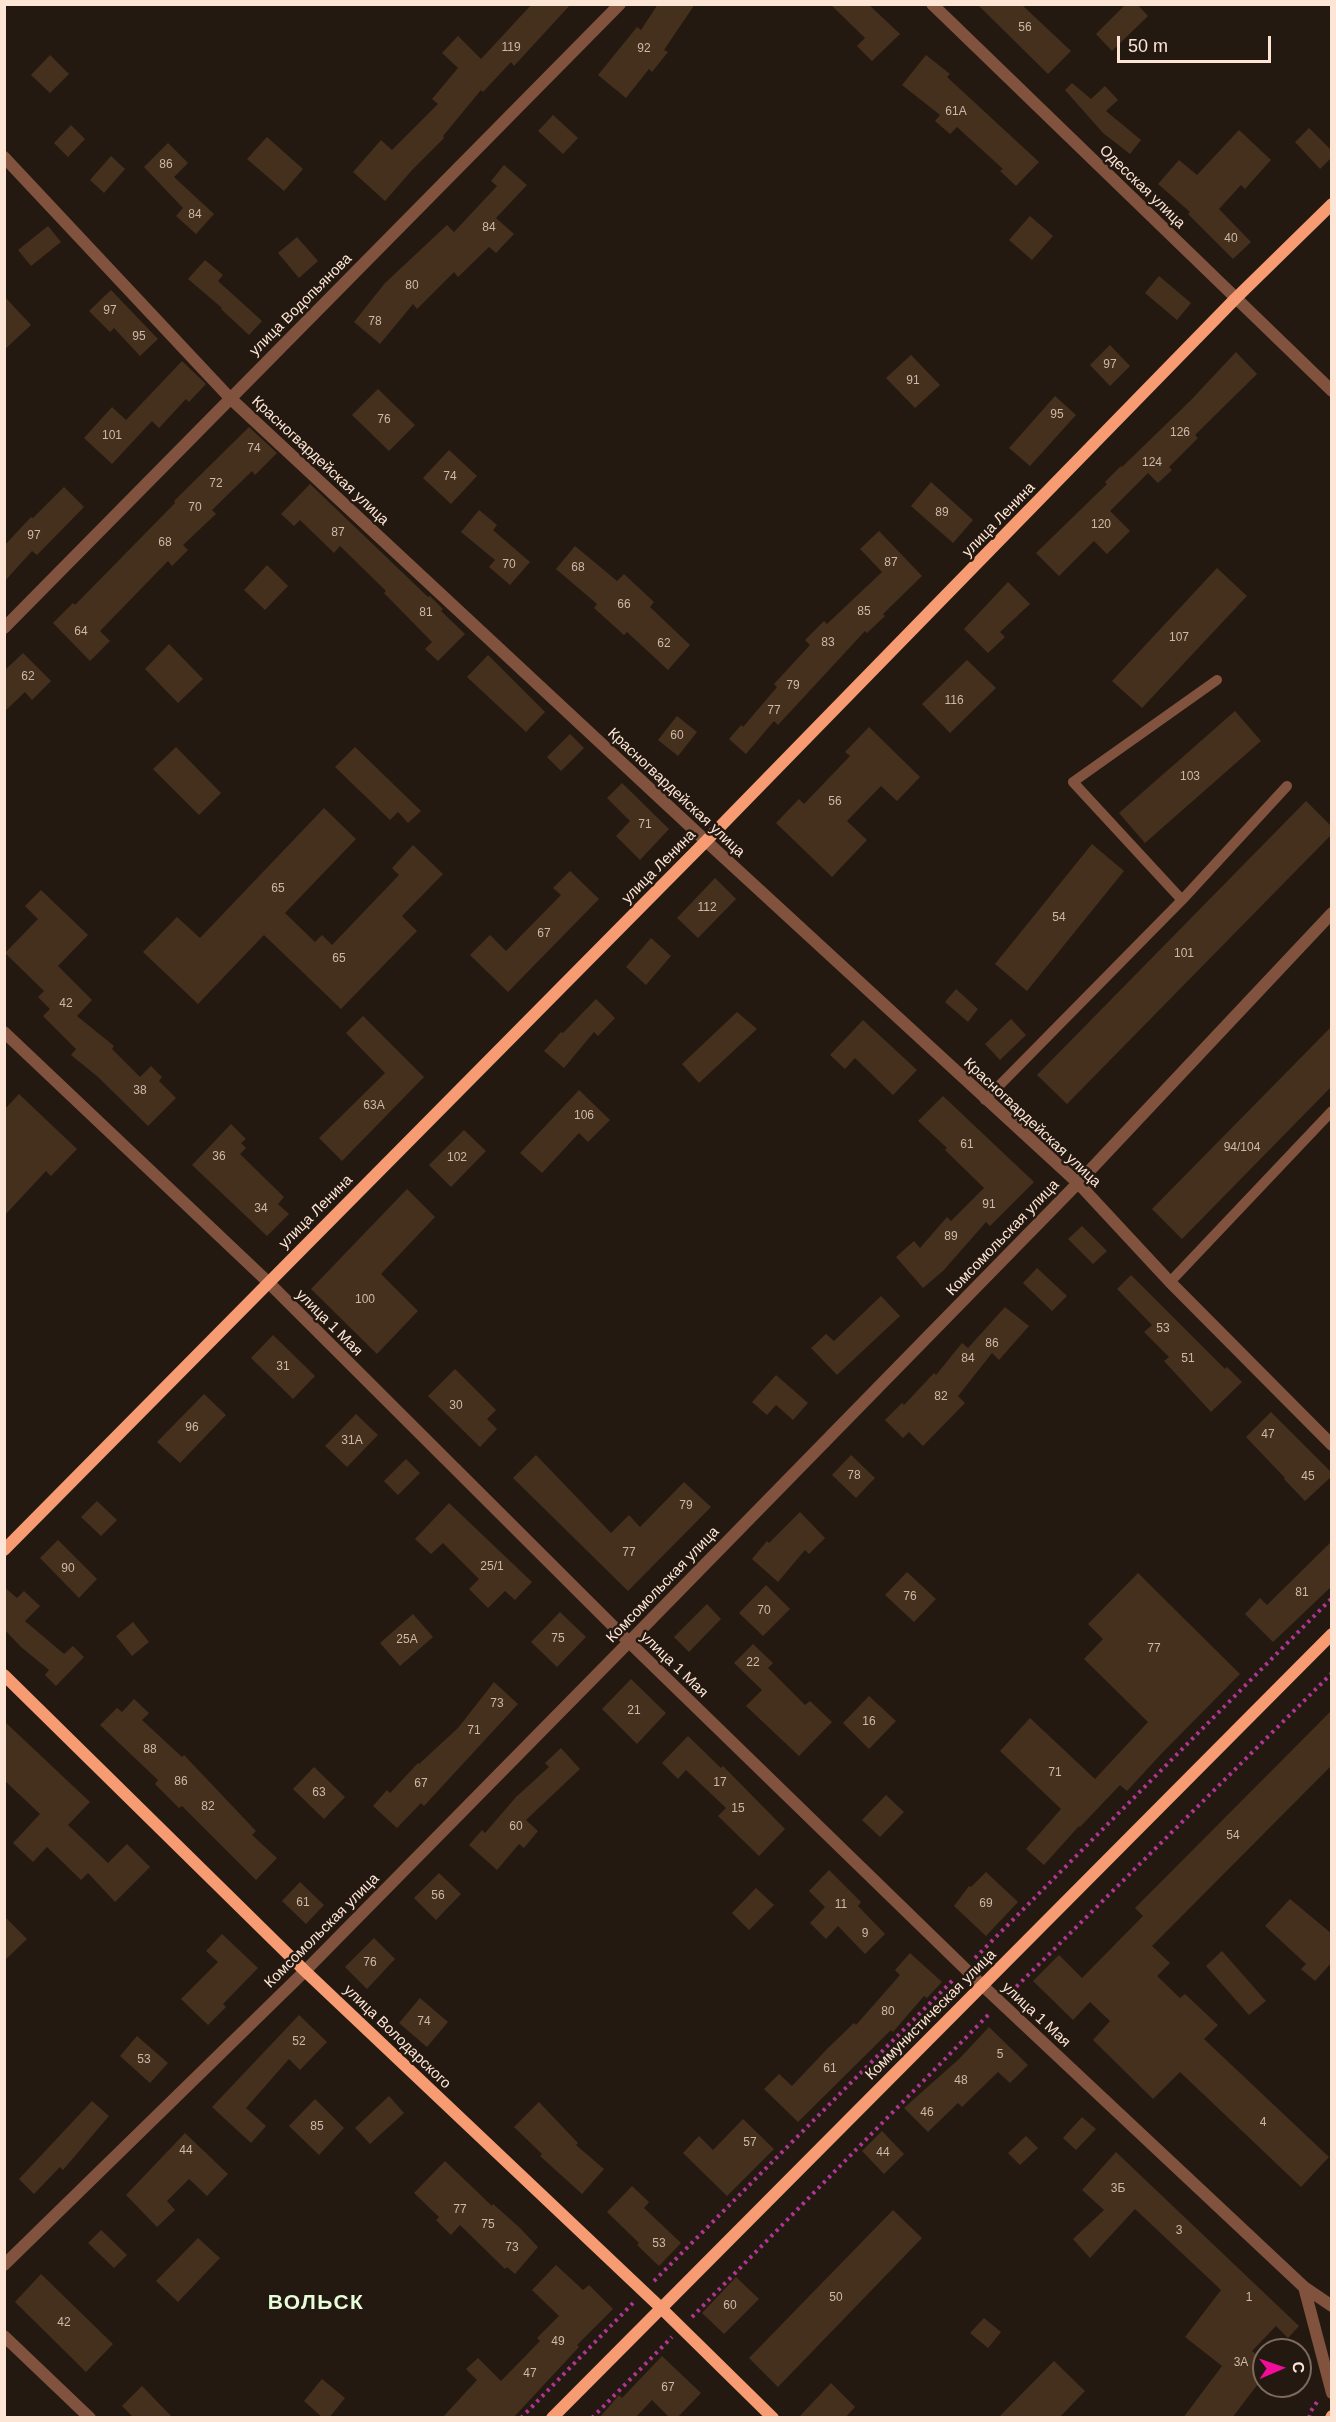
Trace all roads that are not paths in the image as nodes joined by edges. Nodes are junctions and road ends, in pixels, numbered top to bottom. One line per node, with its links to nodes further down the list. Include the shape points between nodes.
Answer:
1 (620, 4): 7 (street, улица Водопьянова)
2 (932, 4): 5 (street, Одесская улица)
3 (4, 158): 7 (street, Красногвардейская улица)
4 (1332, 204): 5 (street, улица Ленина)
5 (1235, 299): 6 (street, Одесская улица); 11 (street, улица Ленина)
6 (1332, 391)
7 (230, 398): 8 (street, улица Водопьянова); 11 (street, Красногвардейская улица)
8 (4, 628)
9 (1217, 680): 12 (lane, via 1073,782)
10 (1287, 786): 12 (lane)
11 (706, 841): 15 (street, Красногвардейская улица); 18 (street, улица Ленина)
12 (1182, 900): 15 (lane)
13 (1332, 913): 17 (street, Комсомольская улица)
14 (4, 1032): 18 (street, улица 1 Мая)
15 (986, 1100): 17 (street, Красногвардейская улица)
16 (1332, 1111): 19 (lane)
17 (1078, 1183): 19 (street, Красногвардейская улица); 23 (street, Комсомольская улица)
18 (268, 1282): 21 (street, улица Ленина); 23 (street, улица 1 Мая)
19 (1170, 1282): 20 (street, Красногвардейская улица)
20 (1332, 1445)
21 (4, 1550)
22 (1332, 1634): 26 (street, Коммунистическая улица)
23 (629, 1641): 25 (street, Комсомольская улица); 26 (street, улица 1 Мая)
24 (4, 1675): 25 (street, улица Володарского)
25 (305, 1971): 27 (street, Комсомольская улица); 30 (street, улица Володарского)
26 (982, 1986): 28 (street, улица 1 Мая); 30 (street, Коммунистическая улица)
27 (4, 2265)
28 (1304, 2287): 29 (street, улица 1 Мая); 32 (street)
29 (1332, 2306)
30 (660, 2307): 34 (street, Коммунистическая улица); 35 (street, улица Володарского)
31 (4, 2336): 33 (street)
32 (1332, 2393)
33 (90, 2418)
34 (552, 2418)
35 (773, 2418)

